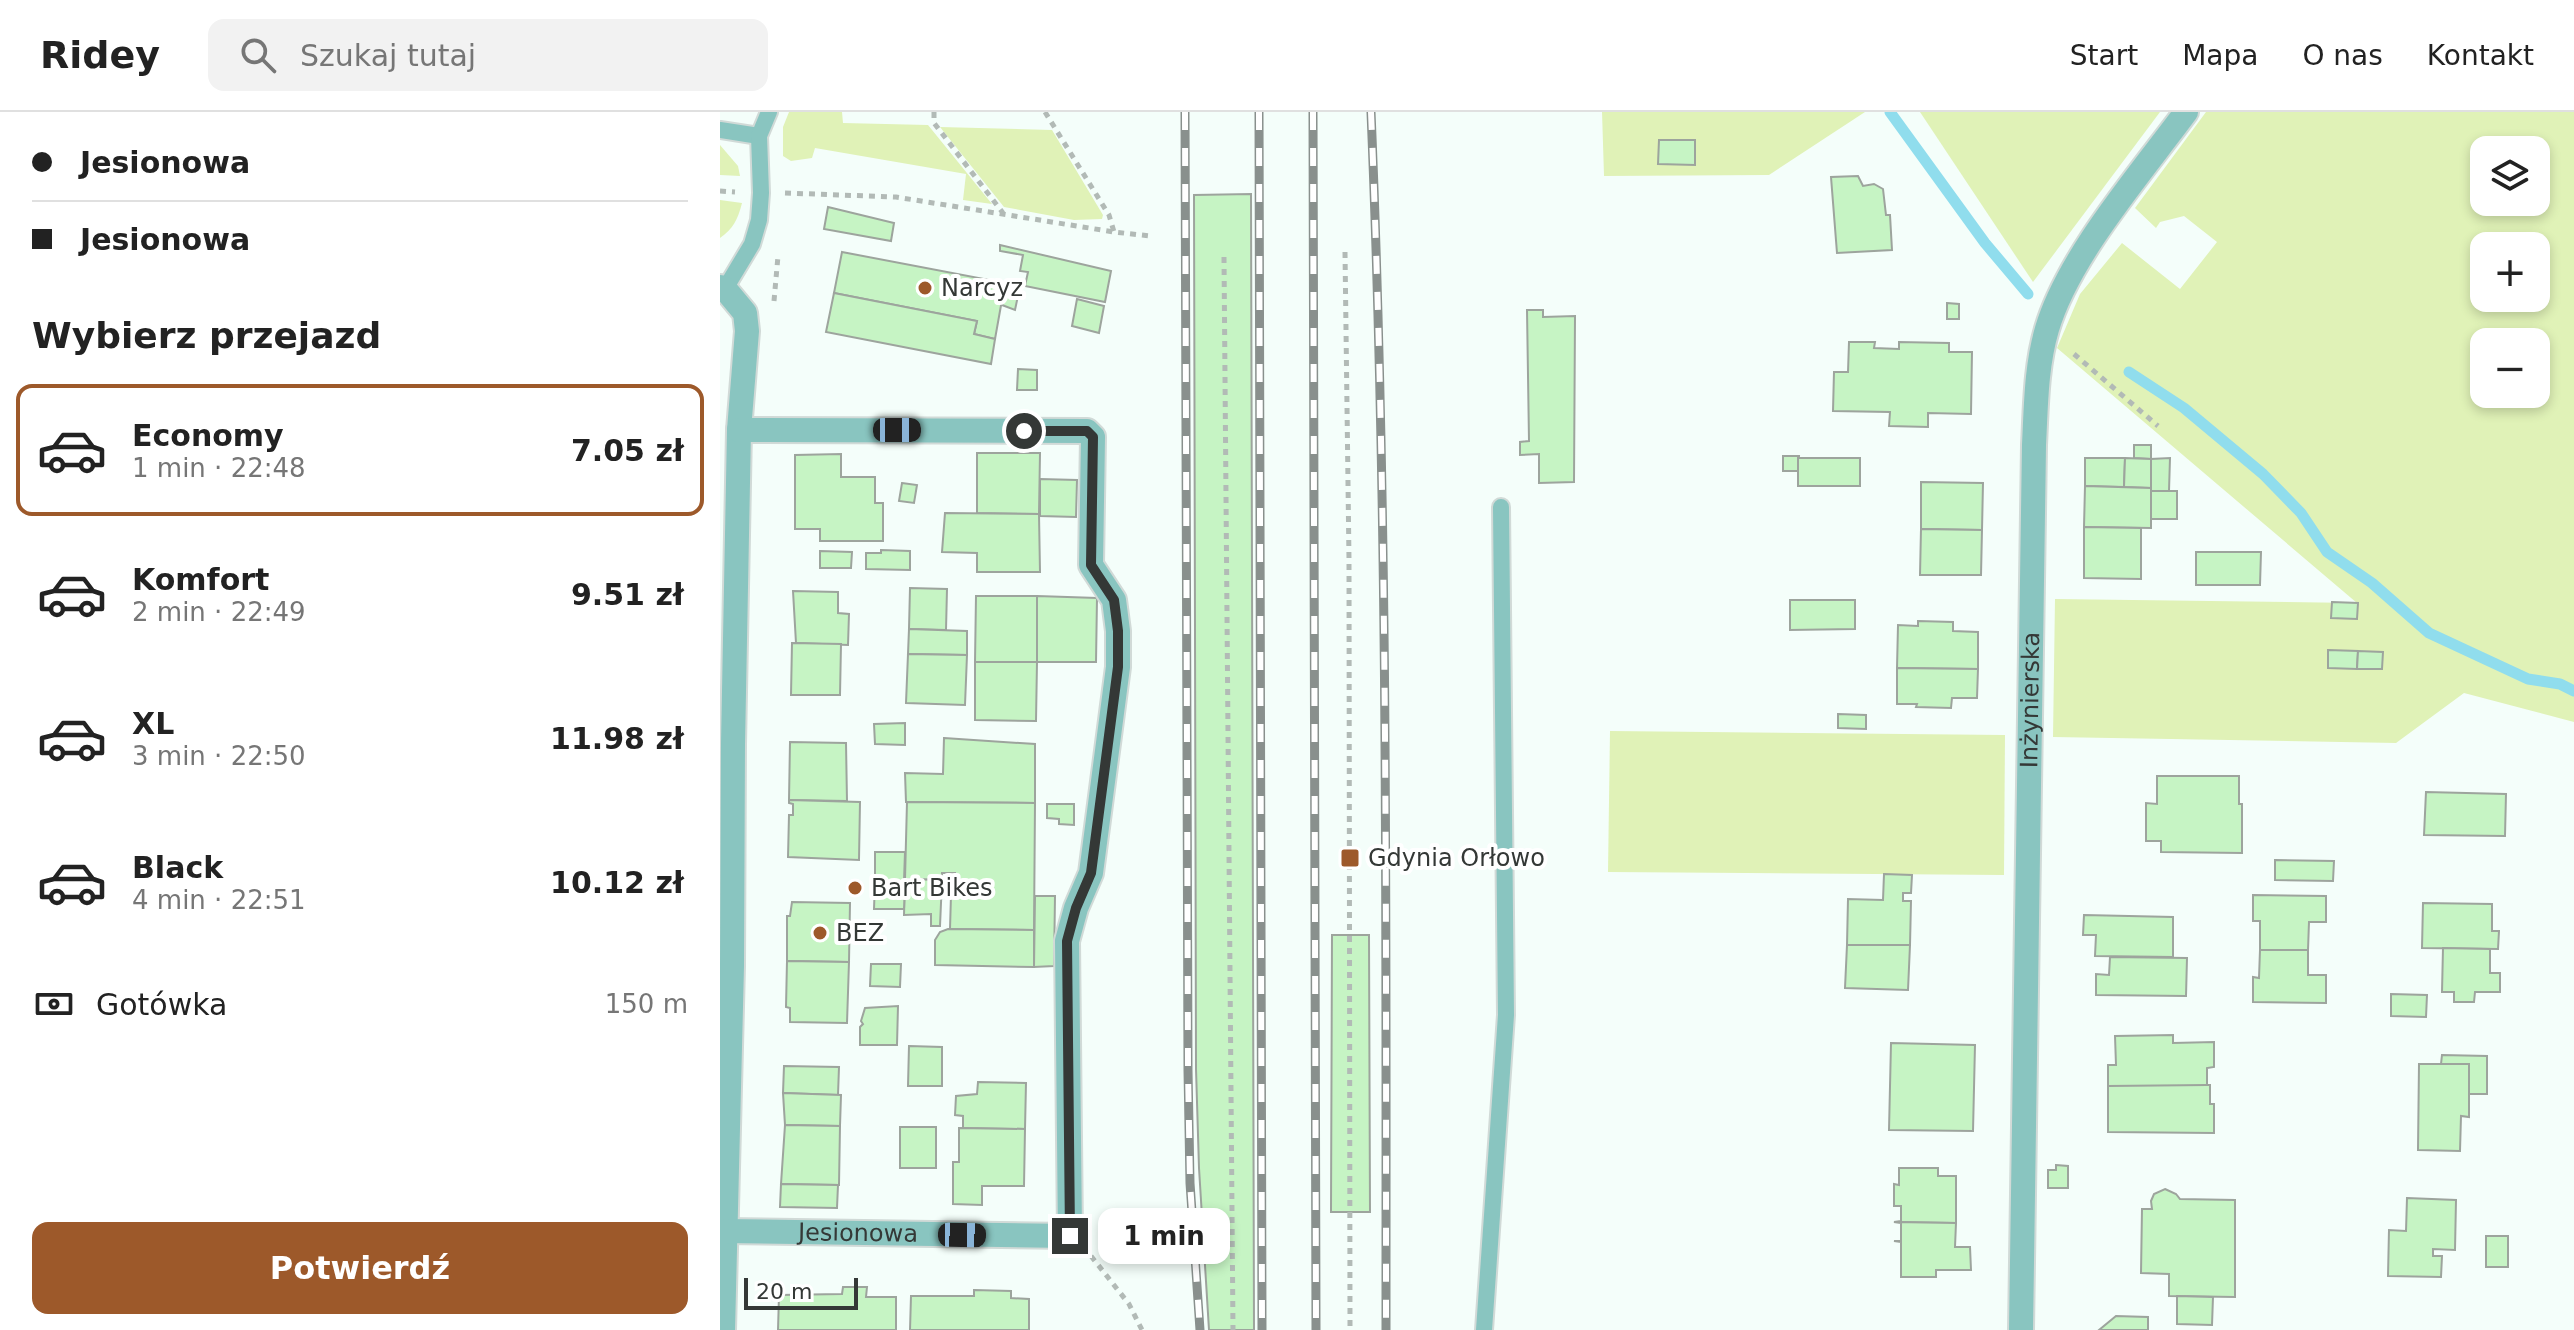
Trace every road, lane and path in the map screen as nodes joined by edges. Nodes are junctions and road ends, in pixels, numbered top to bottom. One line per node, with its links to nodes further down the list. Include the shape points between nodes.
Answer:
1 (769, 112): 6 (lane)
2 (934, 112): 9 (path, via 934,123)
3 (1045, 112): 10 (path, via 1109,215)
4 (2186, 112): 15 (street, Inżynierska, via 2091,242)
5 (720, 130): 6 (lane)
6 (759, 136): 8 (lane)
7 (720, 191): 8 (path)
8 (761, 193): 9 (path, via 896,197); 14 (lane, via 752,244)
9 (1003, 214): 10 (path)
10 (1114, 232): 11 (path)
11 (1150, 236)
12 (1345, 252): 25 (path)
13 (1224, 257): 24 (path)
14 (723, 288): 17 (street, via 745,313)
15 (2047, 328): 16 (path); 27 (street, Inżynierska, via 2034,445)
16 (2158, 426)
17 (739, 430): 19 (street); 21 (street, via 1087,431 1093,437 1091,565 1114,600 1118,667 1091,873 1067,941)
18 (1501, 507): 26 (lane, via 1506,1015)
19 (727, 744): 20 (street, via 732,966)
20 (724, 1231): 21 (street, Jesionowa); 22 (street)
21 (1070, 1236): 23 (path, via 1098,1263)
22 (723, 1330)
23 (1142, 1330)
24 (1233, 1330)
25 (1350, 1330)
26 (1484, 1330)
27 (2021, 1330)

